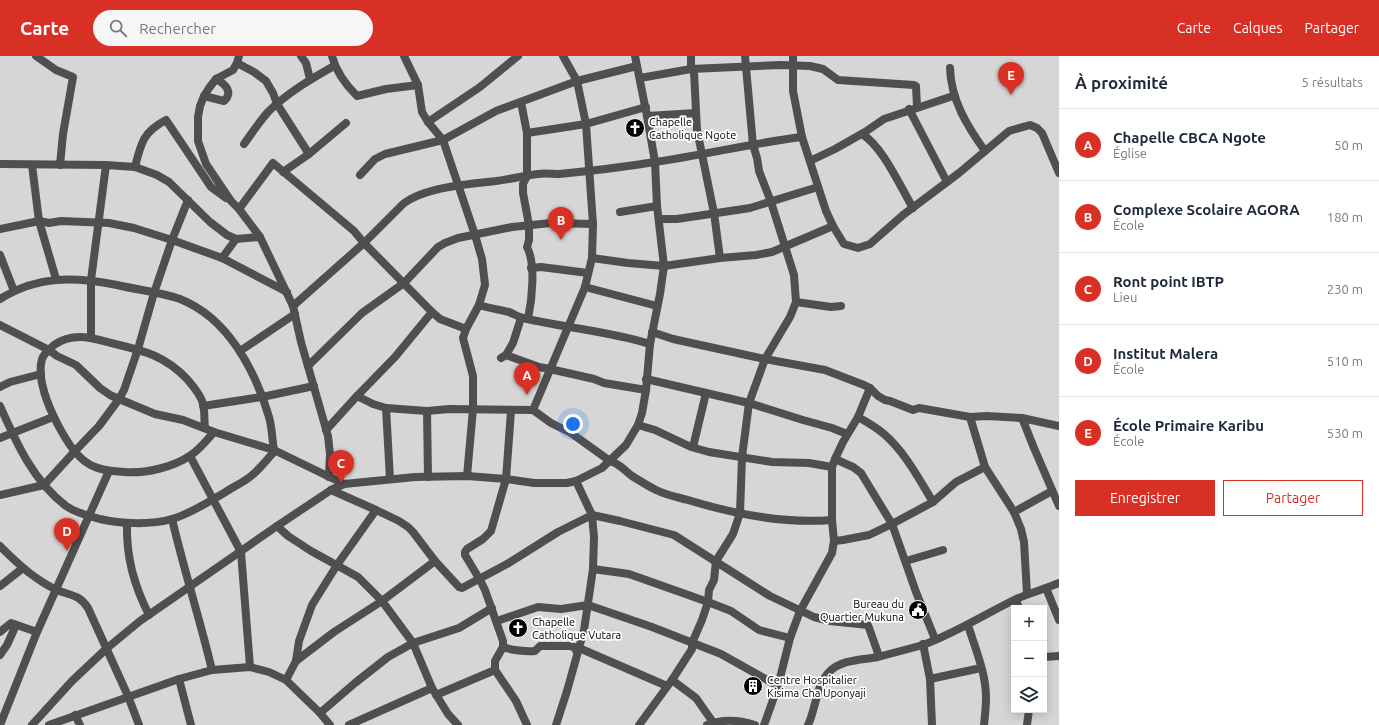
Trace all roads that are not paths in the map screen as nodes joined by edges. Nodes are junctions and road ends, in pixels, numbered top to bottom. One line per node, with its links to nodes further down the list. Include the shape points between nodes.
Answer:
1 (36, 56): 11 (street)
2 (301, 56): 21 (street, via 306,63)
3 (332, 56): 13 (street)
4 (404, 56): 23 (street)
5 (518, 56): 33 (street, via 480,87)
6 (563, 56): 22 (street)
7 (635, 56): 14 (street)
8 (691, 56): 18 (street)
9 (745, 56): 16 (street)
10 (793, 56): 15 (street)
11 (45, 59): 49 (street, via 56,70 73,77)
12 (238, 59): 20 (street, via 233,70); 27 (street, via 266,81 274,93)
13 (334, 66): 21 (street); 23 (street, via 357,96 386,88)
14 (637, 66): 19 (street); 22 (street)
15 (792, 66): 16 (street); 28 (street, via 823,69 838,80 914,85); 38 (street, via 793,91)
16 (745, 67): 18 (street); 41 (street)
17 (950, 68): 25 (street)
18 (691, 69): 19 (street); 31 (street, via 694,72)
19 (640, 78): 29 (street)
20 (216, 79): 24 (street); 24 (street, via 229,90 226,99 224,101)
21 (310, 79): 27 (street)
22 (576, 81): 26 (street); 35 (street)
23 (418, 85): 33 (street, via 422,112)
24 (204, 96): 61 (street, via 198,117 198,141 206,164)
25 (953, 96): 28 (street); 42 (street, via 972,133)
26 (521, 102): 36 (street); 39 (street, via 496,111)
27 (277, 104): 40 (street, via 259,122); 43 (street)
28 (917, 106): 30 (street)
29 (646, 107): 32 (street); 35 (street)
30 (909, 110): 37 (street, via 884,119); 57 (street)
31 (696, 113): 32 (street); 44 (street)
32 (647, 116): 46 (street)
33 (428, 122): 39 (street)
34 (346, 123): 43 (street)
35 (586, 124): 36 (street); 52 (street)
36 (528, 133): 56 (street)
37 (862, 134): 45 (street); 64 (street, via 880,153)
38 (802, 137): 41 (street); 45 (street)
39 (443, 140): 55 (street, via 385,154 375,159); 58 (street)
40 (244, 144)
41 (753, 144): 44 (street); 62 (street, via 759,171)
42 (985, 151): 54 (street, via 1009,131 1030,125 1042,133); 57 (street)
43 (309, 154): 53 (street)
44 (701, 155): 46 (street); 67 (street)
45 (810, 159): 59 (street)
46 (655, 162): 52 (street); 63 (street)
47 (0, 164): 48 (street)
48 (32, 165): 49 (street); 69 (street)
49 (60, 165): 50 (street)
50 (106, 165): 51 (street); 70 (street)
51 (135, 167): 60 (street, via 169,182); 61 (street, via 141,143 148,131 166,120 211,187)
52 (590, 170): 56 (street); 71 (street)
53 (283, 172): 65 (street, via 273,163); 79 (street, via 354,231)
54 (1059, 173)
55 (360, 175)
56 (527, 176): 58 (street); 72 (street, via 523,184 523,193)
57 (947, 182): 64 (street)
58 (458, 185): 75 (street); 79 (street, via 409,199)
59 (818, 187): 62 (street); 73 (street)
60 (188, 200): 77 (street, via 210,222); 78 (street)
61 (231, 201): 65 (street)
62 (771, 202): 67 (street); 80 (street)
63 (657, 206): 66 (street); 68 (street)
64 (913, 208): 73 (street, via 870,244 858,248 844,244)
65 (239, 209): 76 (street)
66 (620, 212)
67 (714, 213): 68 (street); 84 (street)
68 (659, 219): 85 (street)
69 (39, 221): 70 (street); 74 (street); 88 (street)
70 (98, 223): 78 (street, via 121,225); 89 (street)
71 (593, 224): 72 (street); 83 (street)
72 (529, 225): 75 (street); 86 (street, via 527,247)
73 (833, 226): 80 (street)
74 (0, 230)
75 (475, 235): 90 (street, via 450,241 438,248); 97 (street, via 482,259 485,285)
76 (260, 237): 77 (street); 93 (street)
77 (236, 238): 82 (street)
78 (172, 240): 82 (street); 94 (street)
79 (364, 244): 90 (street); 100 (street)
80 (786, 246): 84 (street, via 756,255); 96 (street, via 794,275)
81 (0, 255): 92 (street)
82 (222, 258): 93 (street)
83 (592, 258): 85 (street); 87 (street)
84 (720, 258): 85 (street)
85 (664, 266): 98 (street)
86 (531, 268): 87 (street); 102 (street, via 532,296)
87 (588, 272): 91 (street)
88 (56, 279): 89 (street); 92 (street)
89 (92, 280): 94 (street); 107 (street)
90 (404, 282): 101 (street); 113 (street, via 362,313)
91 (585, 287): 98 (street); 104 (street)
92 (14, 291): 95 (street)
93 (288, 292): 100 (street)
94 (154, 293): 109 (street); 111 (street, via 179,299 198,308 217,323)
95 (0, 299)
96 (796, 302): 99 (street); 112 (street)
97 (480, 306): 102 (street, via 510,312); 105 (street)
98 (657, 306): 106 (street)
99 (841, 306)
100 (294, 310): 111 (street, via 278,326); 113 (street)
101 (432, 312): 105 (street, via 440,319); 122 (street, via 395,357)
102 (525, 319): 104 (street); 114 (street, via 503,356)
103 (0, 325): 110 (street)
104 (568, 327): 108 (street); 114 (street)
105 (466, 329): 129 (street, via 463,338 473,376)
106 (652, 332): 108 (street); 112 (street)
107 (91, 338): 109 (street); 110 (street, via 67,338)
108 (650, 344): 116 (street)
109 (138, 349): 124 (street); 127 (street, via 156,355 176,368 192,385)
110 (49, 350): 115 (street, via 42,358); 124 (street, via 76,365 100,388)
111 (240, 351): 123 (street)
112 (765, 359): 119 (street, via 824,370); 125 (street)
113 (308, 366): 117 (street)
114 (550, 368): 120 (street, via 604,383); 130 (street)
115 (41, 374): 118 (street); 133 (street, via 44,393)
116 (646, 379): 120 (street); 121 (street)
117 (314, 386): 123 (street); 140 (street)
118 (0, 387)
119 (870, 388): 134 (street); 135 (street, via 885,400 913,410 919,408)
120 (646, 390): 137 (street)
121 (706, 393): 125 (street); 145 (street)
122 (357, 396): 128 (street); 140 (street)
123 (262, 397): 127 (street); 147 (street)
124 (119, 399): 139 (street, via 155,414); 146 (street, via 99,426)
125 (749, 403): 143 (street); 149 (street)
126 (0, 406): 141 (street)
127 (203, 406): 139 (street)
128 (386, 408): 131 (street); 158 (street)
129 (473, 410): 131 (street); 132 (street); 155 (street)
130 (533, 410): 132 (street); 151 (street)
131 (427, 411): 157 (street)
132 (511, 411): 159 (street)
133 (54, 417): 141 (street); 146 (street, via 65,439)
134 (858, 417): 143 (street); 167 (street, via 891,441 905,457)
135 (970, 417): 136 (street); 153 (street)
136 (1022, 418): 138 (street); 164 (street)
137 (638, 425): 145 (street); 151 (street, via 626,445)
138 (1059, 426)
139 (205, 428): 142 (street)
140 (326, 430): 156 (street, via 330,454)
141 (12, 432): 144 (street); 162 (street, via 22,454)
142 (214, 432): 147 (street); 148 (street)
143 (848, 434): 150 (street)
144 (0, 438)
145 (693, 447): 149 (street)
146 (75, 451): 154 (street, via 86,463); 162 (street)
147 (275, 451): 156 (street); 166 (street, via 248,478)
148 (190, 456): 154 (street, via 152,470 133,473); 166 (street)
149 (742, 457): 152 (street); 171 (street)
150 (835, 458): 152 (street); 177 (street, via 861,473)
151 (610, 461): 160 (street); 171 (street, via 656,490)
152 (832, 467): 175 (street)
153 (985, 467): 167 (street, via 956,482); 170 (street)
154 (109, 471): 173 (street)
155 (467, 476): 157 (street); 159 (street)
156 (329, 477): 161 (street)
157 (428, 477): 158 (street)
158 (390, 479): 161 (street)
159 (506, 479): 160 (street, via 560,484); 189 (street, via 489,533 465,552)
160 (576, 481): 172 (street)
161 (344, 484): 163 (street)
162 (44, 485): 165 (street); 173 (street, via 68,507)
163 (331, 490): 169 (street); 178 (street)
164 (1052, 490): 168 (street); 170 (street)
165 (0, 495)
166 (213, 499): 174 (street); 182 (street)
167 (933, 502): 177 (street)
168 (1059, 506)
169 (376, 510): 183 (street, via 408,527); 186 (street)
170 (1014, 512): 195 (street, via 1024,542)
171 (740, 513): 175 (street, via 778,520); 184 (street, via 733,534)
172 (592, 515): 184 (street, via 674,535); 188 (street); 189 (street, via 558,532)
173 (89, 516): 176 (street); 194 (street)
174 (172, 519): 176 (street); 192 (street)
175 (832, 520): 179 (street)
176 (127, 523): 203 (street, via 129,562 140,598)
177 (892, 524): 179 (street, via 869,535); 185 (street)
178 (277, 526): 182 (street); 186 (street, via 311,551)
179 (834, 541): 202 (street, via 832,553)
180 (0, 546): 187 (street)
181 (943, 550): 185 (street)
182 (241, 552): 192 (street); 223 (street)
183 (435, 561): 189 (street, via 462,588); 197 (street)
184 (716, 561): 198 (street); 202 (street, via 770,596)
185 (906, 561): 211 (street)
186 (337, 565): 197 (street, via 358,577); 222 (street, via 312,605 299,641)
187 (23, 568): 191 (street); 194 (street)
188 (593, 569): 198 (street, via 629,574); 199 (street)
189 (480, 580): 201 (street)
190 (1059, 583): 193 (street)
191 (0, 586)
192 (189, 587): 203 (street); 225 (street)
193 (1046, 588): 195 (street); 204 (street)
194 (56, 590): 209 (street); 216 (street, via 80,598 84,602)
195 (1028, 594): 196 (street)
196 (1016, 600): 200 (street); 207 (street)
197 (382, 601): 212 (street); 222 (street, via 334,632)
198 (708, 602): 210 (street, via 731,611 759,630); 213 (street)
199 (588, 605): 205 (street, via 560,609 538,607); 213 (street); 217 (street)
200 (1018, 605)
201 (492, 608): 205 (street); 212 (street, via 459,628)
202 (800, 611): 210 (street); 219 (street, via 830,621 868,625)
203 (149, 615): 216 (street)
204 (1059, 620)
205 (496, 621): 215 (street)
206 (16, 625): 208 (street, via 11,623); 209 (street); 218 (street)
207 (968, 625): 211 (street); 224 (street)
208 (0, 632)
209 (37, 632): 239 (street)
210 (790, 638): 231 (street)
211 (935, 639): 214 (street)
212 (413, 643): 232 (street); 234 (street, via 388,657)
213 (692, 643): 230 (street, via 692,649); 231 (street, via 720,654)
214 (923, 644): 219 (street); 228 (street)
215 (503, 647): 217 (street, via 531,652 540,646 570,646); 226 (street, via 495,661)
216 (106, 649): 233 (street); 240 (street, via 72,681)
217 (578, 650): 230 (street); 237 (street)
218 (0, 655)
219 (879, 656): 252 (street, via 842,664 829,672 821,684)
220 (1059, 656): 221 (street)
221 (1047, 657)
222 (296, 661): 229 (street)
223 (250, 667): 225 (street); 229 (street)
224 (981, 668): 228 (street); 254 (street, via 986,698)
225 (212, 670): 227 (street)
226 (495, 670): 232 (street); 248 (street, via 516,701)
227 (179, 679): 233 (street); 244 (street)
228 (930, 679): 253 (street)
229 (286, 680): 234 (street)
230 (669, 683): 238 (street, via 696,698); 249 (street)
231 (778, 686): 251 (street)
232 (434, 692): 246 (street); 247 (street)
233 (128, 696): 236 (street); 243 (street)
234 (320, 713): 245 (street)
235 (1029, 713): 255 (street)
236 (75, 715): 241 (street); 242 (street)
237 (557, 724)
238 (712, 724): 250 (street, via 736,721)
239 (0, 725)
240 (32, 725)
241 (49, 725)
242 (80, 725)
243 (139, 725)
244 (192, 725)
245 (330, 725)
246 (349, 725)
247 (458, 725)
248 (527, 725)
249 (639, 725)
250 (755, 725)
251 (764, 725)
252 (808, 725)
253 (932, 725)
254 (984, 725)
255 (1027, 725)

